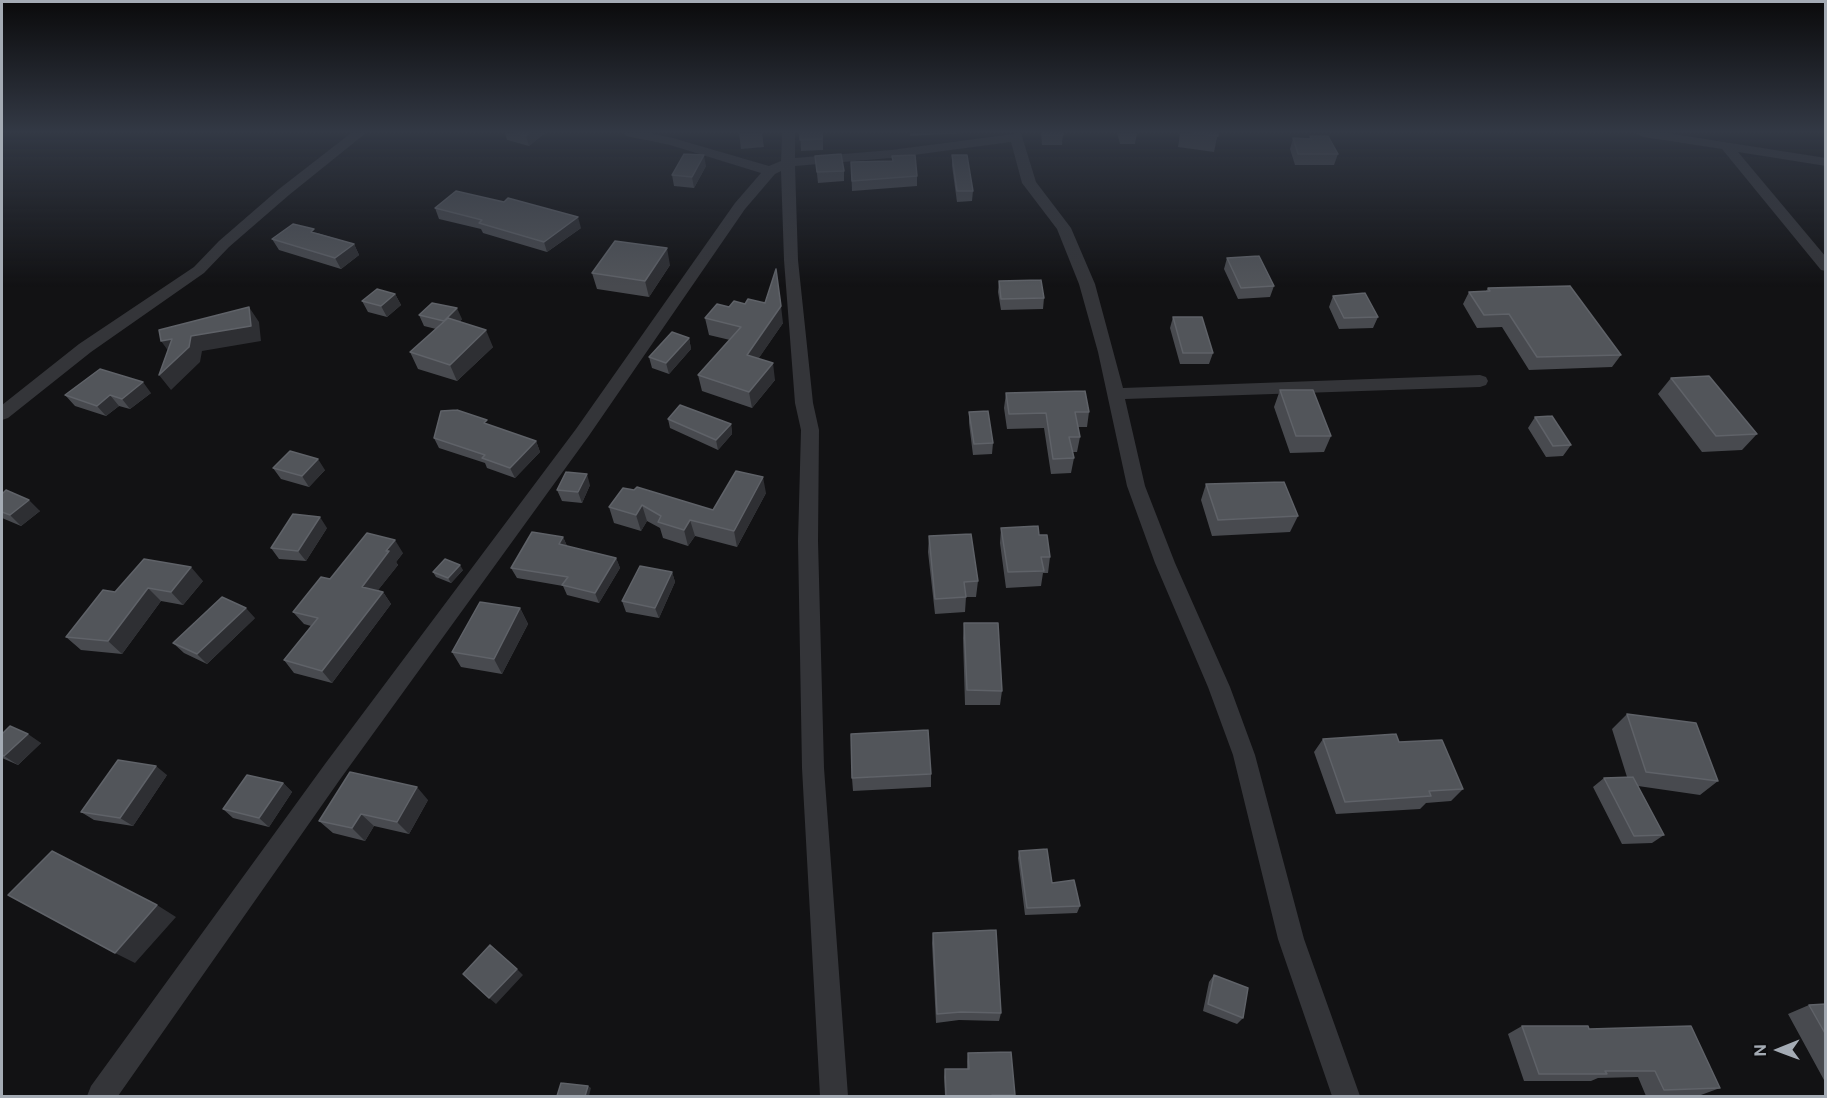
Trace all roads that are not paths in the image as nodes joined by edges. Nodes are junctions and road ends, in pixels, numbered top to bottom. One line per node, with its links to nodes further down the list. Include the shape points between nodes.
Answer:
1 (295, 184): 9 (street, via 199,270 85,348)
2 (762, 184): 10 (street, via 740,206 575,442)
3 (781, 184): 11 (street, via 810,430 813,768)
4 (1030, 184): 8 (street, via 1064,228 1081,267 1099,324)
5 (1757, 184): 6 (street)
6 (1826, 267)
7 (1480, 381): 8 (street)
8 (1114, 394): 12 (street, via 1144,510 1244,755 1291,939)
9 (2, 414)
10 (101, 1096)
11 (834, 1096)
12 (1346, 1096)

